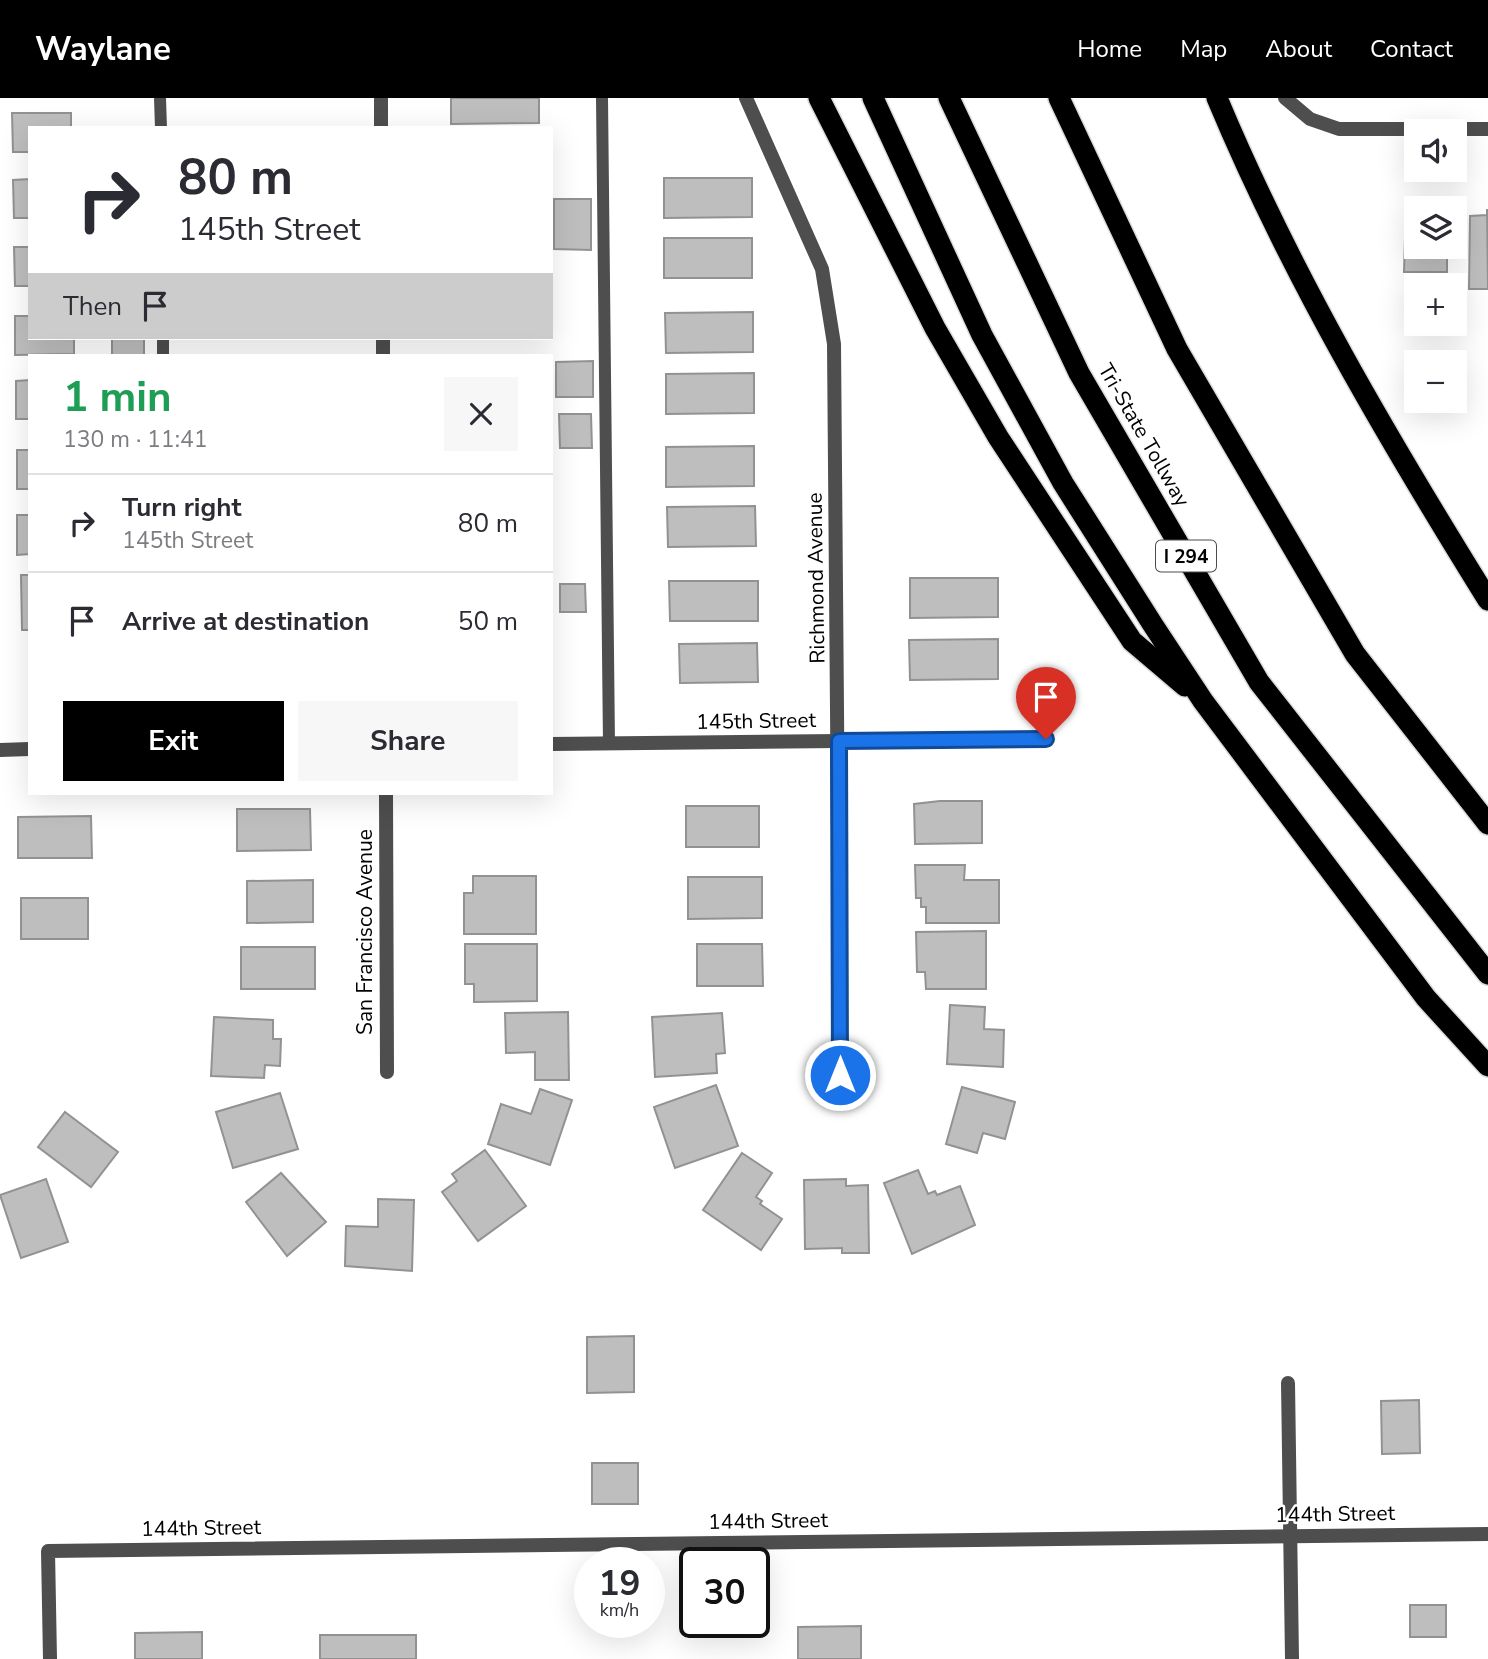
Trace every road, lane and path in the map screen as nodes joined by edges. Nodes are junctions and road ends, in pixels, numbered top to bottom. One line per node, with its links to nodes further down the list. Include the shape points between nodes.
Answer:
1 (160, 98): 11 (lane)
2 (381, 98): 12 (street)
3 (602, 98): 19 (lane)
4 (746, 98): 17 (street, Richmond Avenue, via 822,269 834,344)
5 (819, 98): 15 (highway, via 935,328 998,437 1132,641)
6 (873, 98): 15 (highway, via 982,335 1063,483)
7 (950, 98): 24 (highway, Tri-State Tollway / I 294, via 1079,373 1259,682)
8 (1059, 98): 23 (highway, via 1177,349 1354,654)
9 (1217, 98): 14 (highway, via 1305,283)
10 (1285, 98): 13 (street, via 1310,119 1339,129)
11 (160, 126)
12 (381, 126)
13 (1488, 129)
14 (1488, 600)
15 (1203, 701): 25 (highway, via 1426,998)
16 (1046, 739): 17 (street, 145th Street)
17 (839, 741): 19 (street, 145th Street); 27 (street, Richmond Avenue)
18 (553, 744): 19 (street, 145th Street)
19 (609, 744)
20 (0, 750): 21 (street)
21 (28, 750)
22 (386, 795): 26 (street, San Francisco Avenue)
23 (1488, 824)
24 (1488, 974)
25 (1488, 1066)
26 (387, 1072)
27 (840, 1075)
28 (1287, 1383): 30 (street)
29 (1488, 1534): 30 (street, 144th Street)
30 (1288, 1535): 31 (street, 144th Street, via 48,1551); 32 (street)
31 (50, 1659)
32 (1292, 1659)

